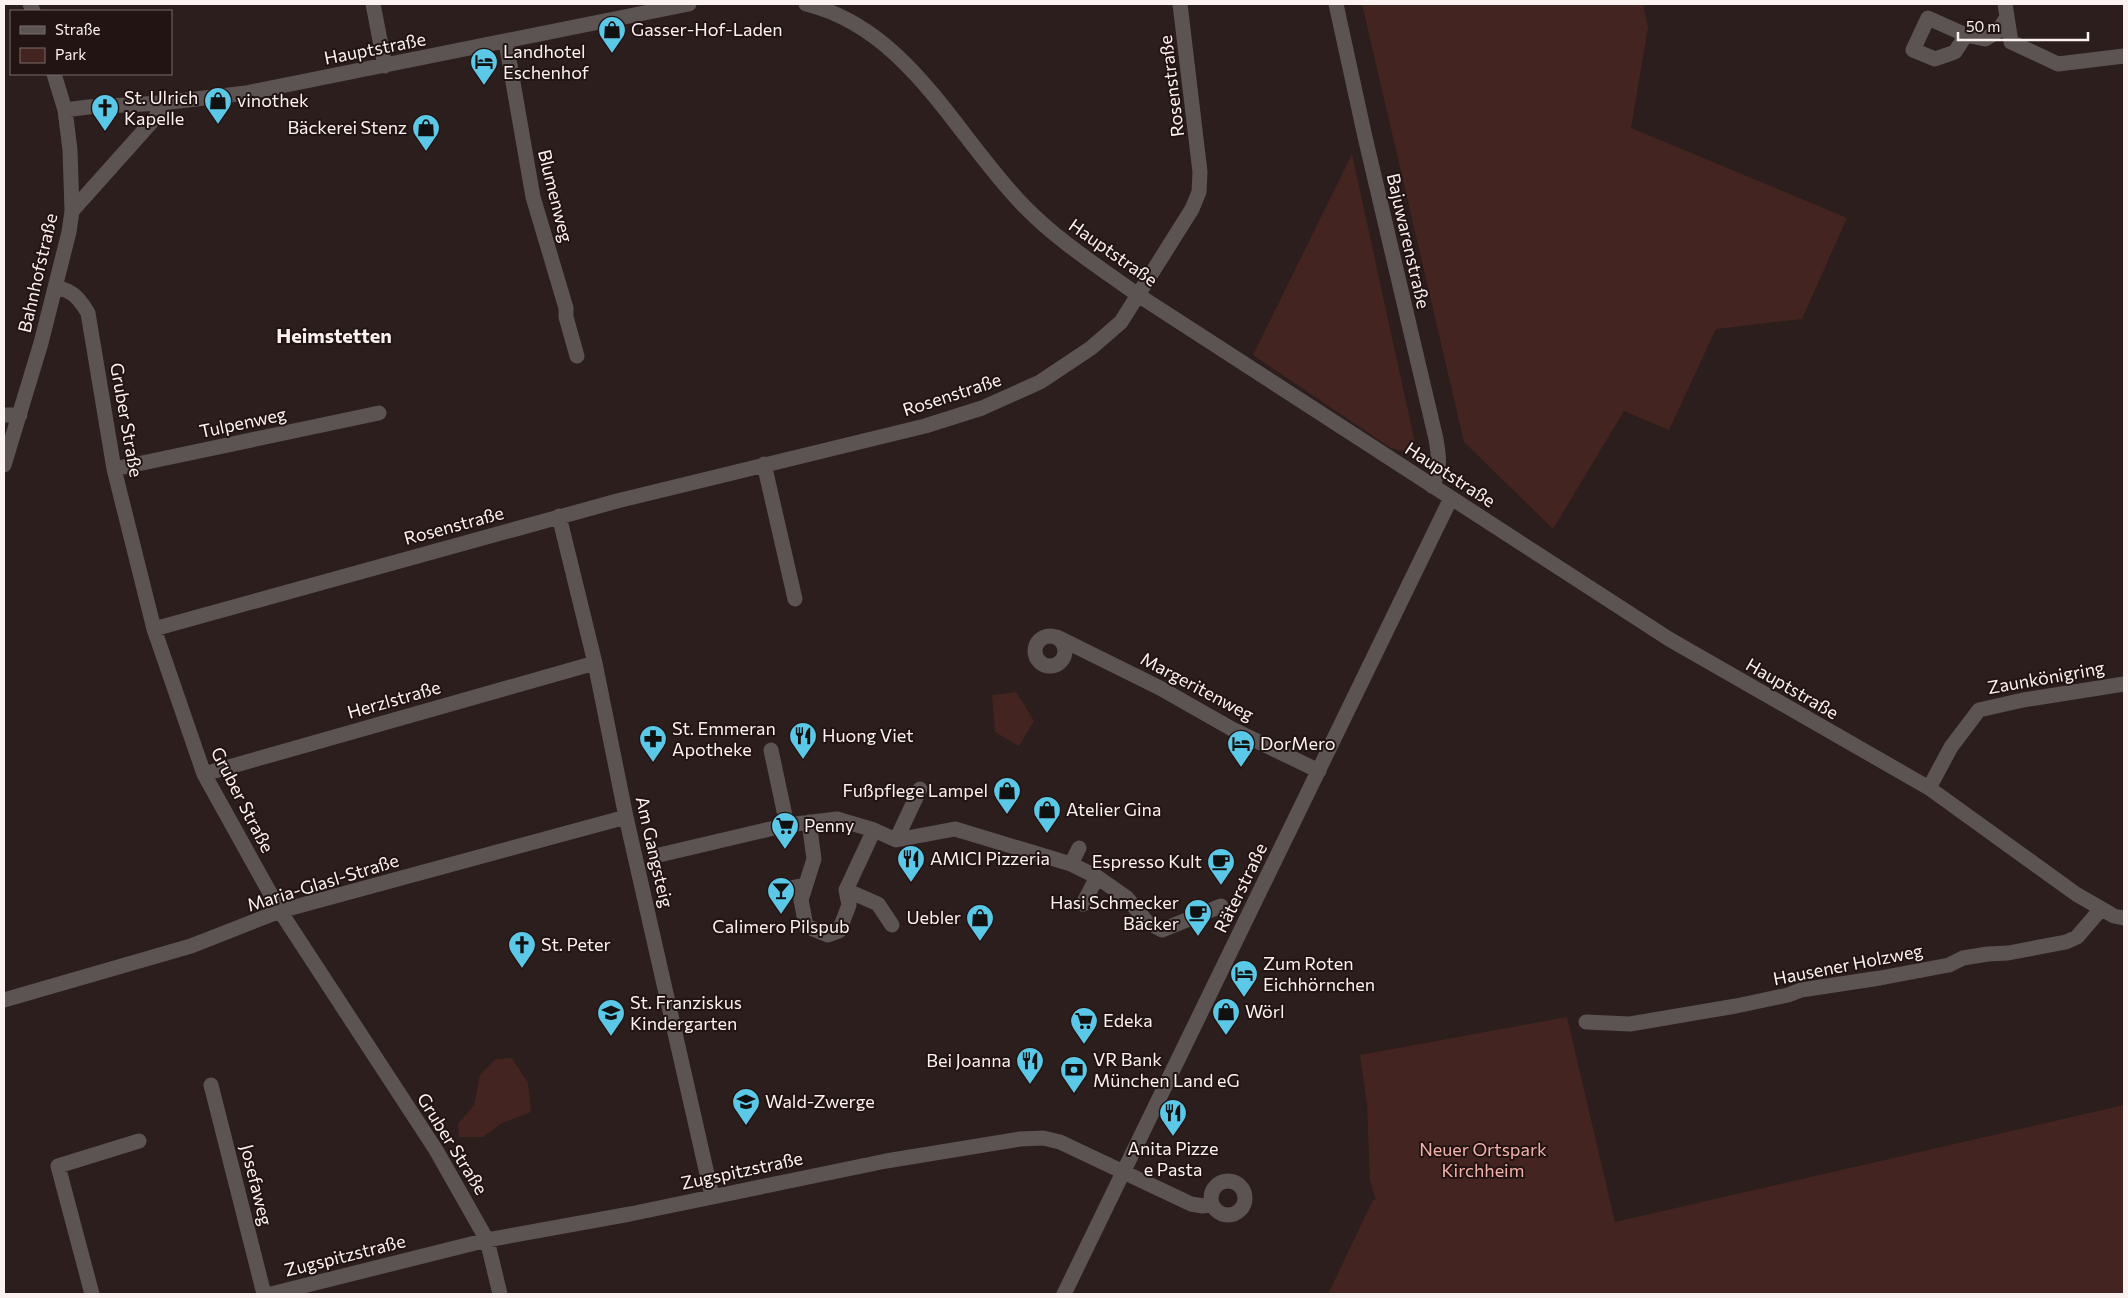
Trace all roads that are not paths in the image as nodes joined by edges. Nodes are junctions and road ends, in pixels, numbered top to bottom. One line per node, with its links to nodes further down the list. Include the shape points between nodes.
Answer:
1 (373, 4): 11 (street)
2 (689, 4): 9 (street, Hauptstraße)
3 (806, 4): 6 (street, Hauptstraße)
4 (1180, 4): 17 (street, Rosenstraße, via 1197,140 1199,192 1192,209)
5 (1336, 4): 25 (street, Bajuwarenstraße, via 1436,440 1440,464)
6 (822, 6): 17 (street, Hauptstraße, via 889,49 936,98 1024,206 1079,254)
7 (2006, 11): 8 (street, via 1998,31 1985,40); 10 (street, via 2011,42 2058,64)
8 (1966, 35)
9 (506, 42): 11 (street, Hauptstraße); 18 (street, Blumenweg, via 533,197)
10 (2124, 56)
11 (385, 66): 13 (street, Hauptstraße, via 246,94)
12 (54, 75): 14 (street, Bahnhofstraße)
13 (162, 104): 14 (street, Hauptstraße); 15 (street, via 156,117)
14 (65, 110): 15 (street, Bahnhofstraße)
15 (72, 211): 16 (street, Bahnhofstraße)
16 (56, 287): 21 (street, Bahnhofstraße); 24 (street, Gruber Straße, via 70,290 80,298 88,313)
17 (1138, 295): 22 (street, Rosenstraße, via 1121,322 1091,348 1014,395 925,426); 25 (street, Hauptstraße)
18 (577, 356)
19 (380, 413): 24 (street, Tulpenweg)
20 (4, 415): 21 (street)
21 (20, 415): 23 (street, Bahnhofstraße)
22 (764, 464): 27 (street, Rosenstraße); 28 (street)
23 (4, 465)
24 (114, 469): 29 (street, Gruber Straße)
25 (1432, 486): 26 (street, Hauptstraße)
26 (1451, 498): 34 (street, Räterstraße); 36 (street, Hauptstraße, via 1669,639)
27 (559, 516): 29 (street, Rosenstraße); 31 (street, Am Gangsteig)
28 (795, 599)
29 (154, 628): 35 (street, Gruber Straße)
30 (1057, 637): 34 (street, Margeritenweg)
31 (595, 663): 35 (street, Herzlstraße); 38 (street, Am Gangsteig)
32 (2124, 684): 36 (street, Zaunkönigring, via 1979,710 1951,747)
33 (771, 750): 40 (street)
34 (1319, 771): 58 (street, Räterstraße)
35 (204, 774): 51 (street, Gruber Straße)
36 (1929, 788): 50 (street, Hauptstraße)
37 (920, 789): 42 (street)
38 (626, 817): 51 (street, Maria-Glasl-Straße); 59 (street, Am Gangsteig)
39 (809, 822): 40 (street); 41 (street, via 836,819); 47 (street, via 814,859 798,886 806,926 828,935 838,931 848,906)
40 (787, 825): 44 (street)
41 (874, 830): 42 (street); 47 (street)
42 (896, 840): 45 (street, via 955,829)
43 (1079, 848): 45 (street)
44 (655, 856)
45 (1071, 864): 46 (street)
46 (1097, 877): 48 (street); 49 (street, via 1127,898 1147,922 1162,930 1173,932)
47 (846, 890): 53 (street, via 878,904)
48 (1083, 904)
49 (1221, 906)
50 (2101, 909): 52 (street, Hauptstraße); 55 (street, Hausener Holzweg, via 2077,937 2066,942 1964,958 1935,968 1801,990 1736,1006 1630,1024)
51 (280, 911): 54 (street, Maria-Glasl-Straße, via 192,946); 61 (street, Gruber Straße, via 436,1150)
52 (2124, 918)
53 (892, 926)
54 (4, 1000)
55 (1586, 1022)
56 (211, 1085): 63 (street, Josefaweg)
57 (139, 1141): 62 (street, via 58,1166)
58 (1124, 1172): 59 (street, Zugspitzstraße, via 1060,1142 1032,1137 914,1156); 60 (street, Zugspitzstraße, via 1190,1204); 66 (street, Räterstraße)
59 (712, 1196): 61 (street, Zugspitzstraße)
60 (1212, 1204)
61 (487, 1240): 64 (street, Zugspitzstraße); 65 (street, Gruber Straße)
62 (92, 1294)
63 (264, 1294)
64 (271, 1294)
65 (500, 1294)
66 (1064, 1294)

